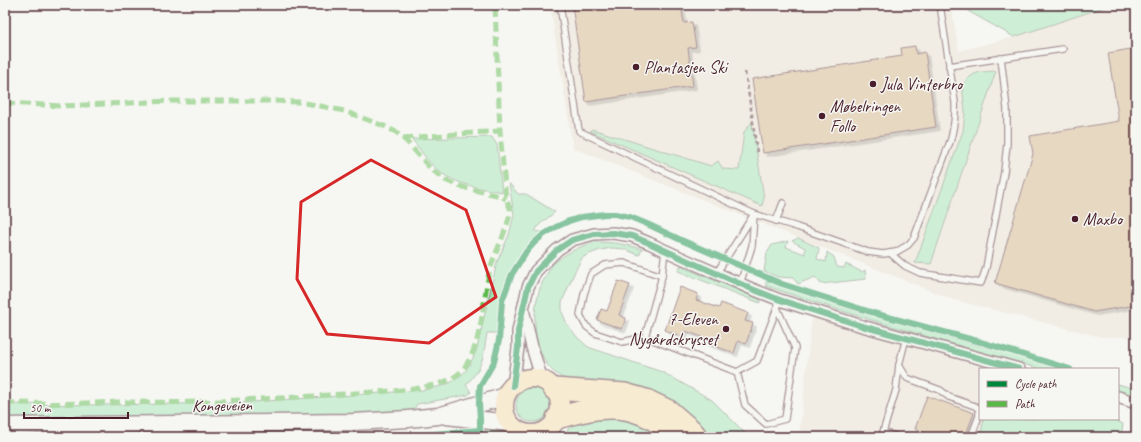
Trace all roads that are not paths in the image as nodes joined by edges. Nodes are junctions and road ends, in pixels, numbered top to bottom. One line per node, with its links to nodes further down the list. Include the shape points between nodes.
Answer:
1 (560, 5): 7 (lane, via 579,131)
2 (940, 5): 5 (lane)
3 (1063, 49): 4 (lane)
4 (1001, 58): 5 (lane); 10 (lane, via 1007,109 1007,144 1004,172 981,283 920,272 906,266)
5 (950, 66): 10 (lane, via 956,114 951,139 914,238 902,249)
6 (783, 203): 8 (lane)
7 (754, 214): 8 (lane); 11 (lane); 13 (lane, via 752,246)
8 (776, 221): 10 (lane, via 868,252)
9 (665, 250): 11 (street); 12 (lane); 15 (street, via 632,236 613,233 594,234 572,240 557,250 536,271 528,287)
10 (890, 253)
11 (716, 274): 13 (street)
12 (662, 276): 16 (lane); 16 (lane, via 624,263 605,265 591,274 584,294 580,315 586,326 595,333 622,342)
13 (740, 284): 14 (street)
14 (779, 304): 17 (street); 20 (lane, via 757,361); 20 (lane, via 795,348 785,419 766,424 745,405)
15 (523, 308): 21 (street, via 532,347); 22 (street)
16 (645, 336): 20 (lane)
17 (906, 338): 18 (lane); 19 (street)
18 (899, 365): 31 (lane, via 896,390 883,432); 32 (lane, via 907,378 940,390 949,397 979,409)
19 (1015, 368)
20 (737, 372)
21 (548, 385): 22 (main road, via 535,378 527,379 520,381); 27 (main road, via 558,396 560,403 560,411); 30 (highway, via 625,394 646,400 669,411)
22 (510, 391): 25 (main road, Kongeveien); 28 (main road, via 504,403 505,410 507,417)
23 (1119, 398): 24 (street)
24 (1136, 403)
25 (438, 416): 26 (main road, Kongeveien, via 353,422); 28 (main road, Kongeveien)
26 (5, 426)
27 (553, 427): 28 (main road, via 530,434); 29 (highway, via 580,411 625,408 641,413 665,426)
28 (519, 431)
29 (678, 437)
30 (697, 437)
31 (898, 437)
32 (971, 437)

